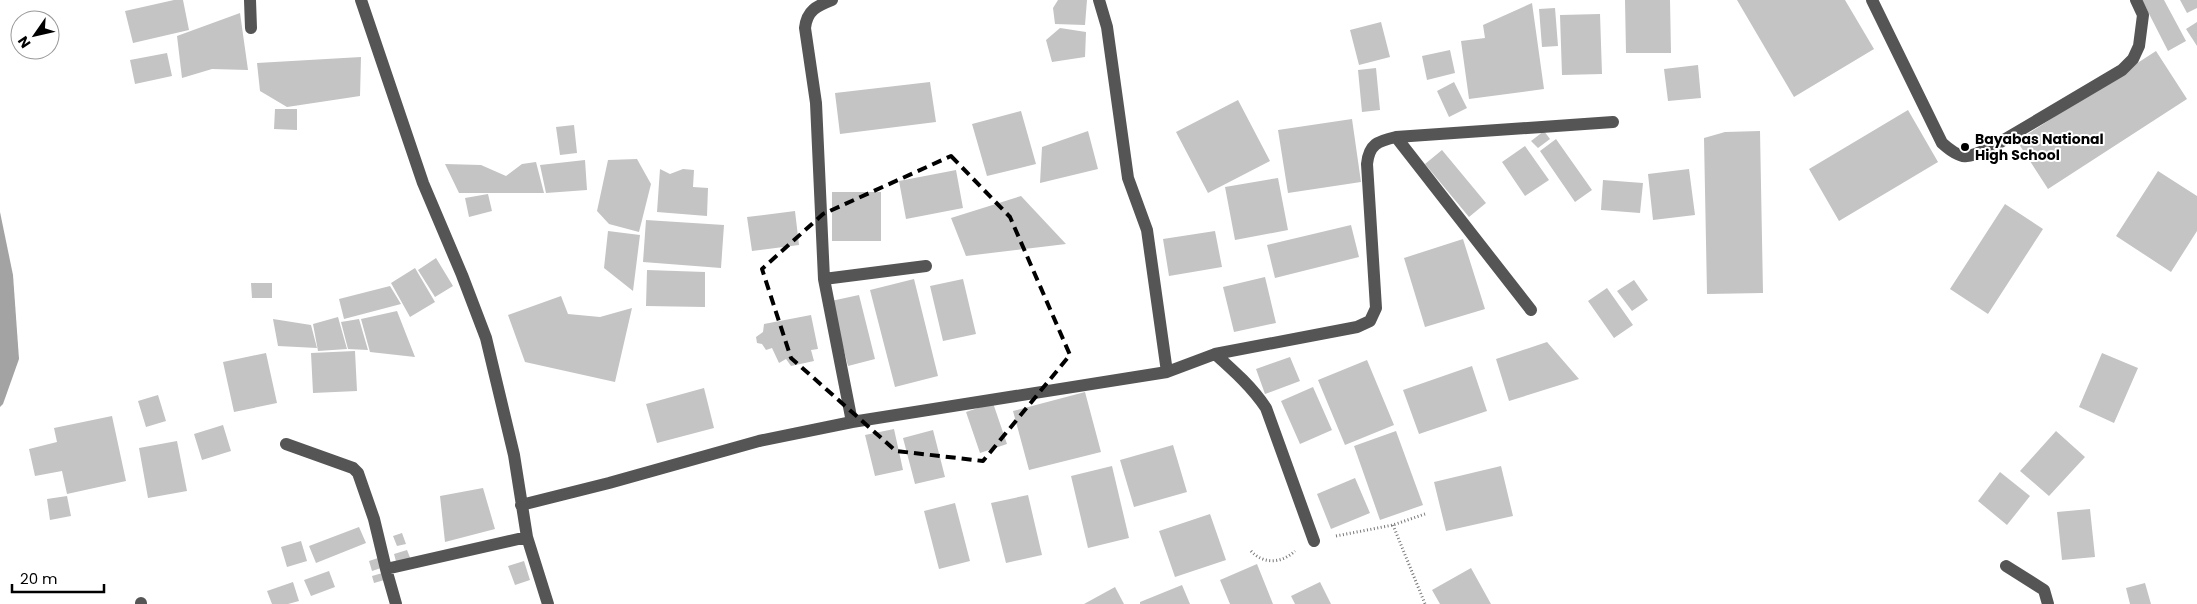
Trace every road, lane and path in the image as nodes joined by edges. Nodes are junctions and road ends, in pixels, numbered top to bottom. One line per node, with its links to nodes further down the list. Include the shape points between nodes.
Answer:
1 (250, 0): 7 (street)
2 (361, 0): 17 (street, via 423,183 486,338 514,455)
3 (832, 0): 11 (street, via 810,12 805,28 816,103)
4 (1098, 0): 14 (street, via 1106,27 1128,178 1146,230)
5 (1872, 0): 6 (street, via 1942,143 1954,154 1970,157 2122,70 2133,59 2139,46 2144,15)
6 (2136, 0)
7 (251, 28)
8 (1613, 122): 9 (street)
9 (1396, 137): 12 (street); 13 (street, via 1371,148 1366,164 1376,308 1370,321 1357,327)
10 (926, 266): 11 (street)
11 (824, 279): 15 (street)
12 (1531, 310)
13 (1215, 354): 14 (street); 21 (street, via 1249,386 1266,408)
14 (1167, 372): 15 (street)
15 (852, 422): 17 (street, via 759,441)
16 (286, 444): 24 (street, via 353,468 358,473)
17 (521, 505): 20 (street)
18 (1425, 514): 19 (path)
19 (1393, 524): 21 (path); 27 (path)
20 (527, 537): 24 (street); 26 (street)
21 (1314, 541): 22 (path, via 1274,562 1260,559)
22 (1251, 552)
23 (2006, 566): 28 (street, via 2044,590)
24 (386, 569): 25 (street)
25 (396, 604)
26 (548, 604)
27 (1424, 604)
28 (2048, 604)

